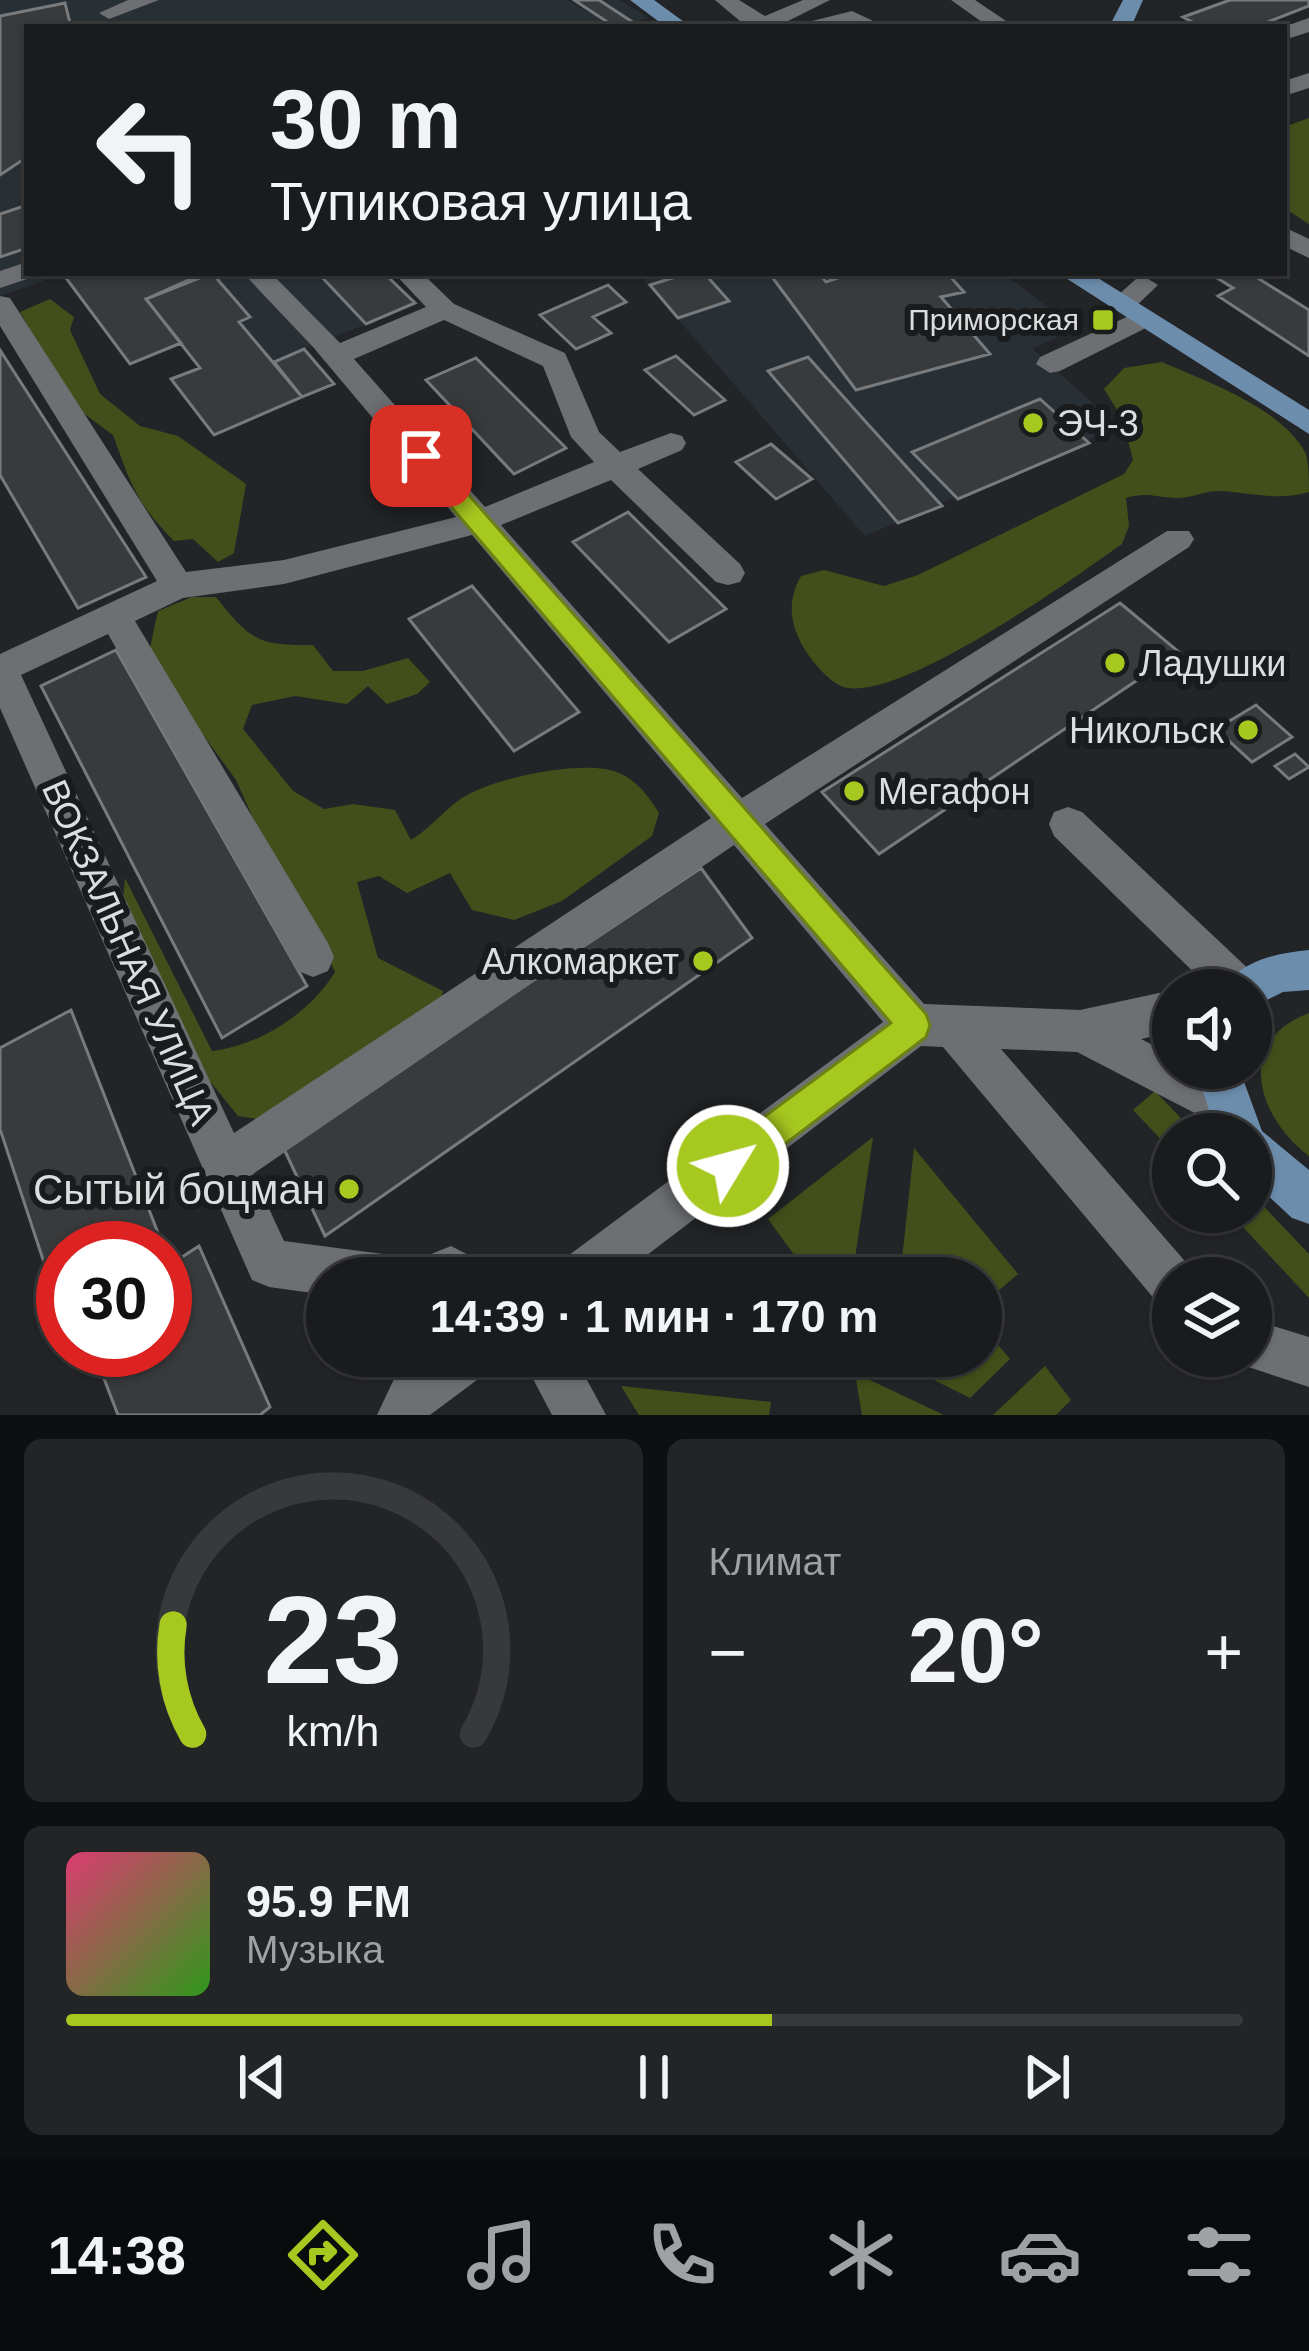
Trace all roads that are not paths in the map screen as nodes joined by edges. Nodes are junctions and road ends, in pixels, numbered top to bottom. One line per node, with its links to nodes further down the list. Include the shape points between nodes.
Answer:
1 (88, 0): 8 (street)
2 (149, 0): 8 (street)
3 (623, 0): 4 (street)
4 (640, 0): 10 (main road)
5 (724, 0): 11 (street)
6 (820, 0): 12 (street)
7 (961, 0): 9 (street)
8 (109, 20)
9 (998, 23)
10 (676, 24)
11 (758, 24)
12 (761, 24)
13 (827, 24): 14 (street, via 852,17)
14 (868, 24)
15 (259, 276): 22 (street)
16 (410, 276): 20 (street)
17 (1076, 276): 21 (main road)
18 (1145, 285): 21 (street)
19 (0, 304): 30 (street)
20 (444, 310): 22 (street); 26 (street, via 555,360 586,437)
21 (1133, 311): 23 (street); 24 (main road)
22 (329, 349): 27 (street)
23 (1050, 364)
24 (1309, 424)
25 (670, 443): 26 (street)
26 (617, 465): 27 (street); 29 (street)
27 (478, 522): 30 (street, via 284,572); 33 (street)
28 (1178, 539): 33 (street)
29 (728, 573)
30 (177, 586): 31 (street)
31 (115, 616): 32 (street); 35 (street)
32 (0, 669): 43 (street, ВОКЗАЛЬНАЯ УЛИЦА)
33 (736, 822): 40 (street); 43 (street)
34 (1068, 824): 36 (street)
35 (313, 957)
36 (1221, 969)
37 (1309, 970): 38 (main road)
38 (1272, 976)
39 (1152, 1016): 41 (street)
40 (934, 1027): 41 (street); 46 (street); 47 (street)
41 (1080, 1031): 42 (street)
42 (1228, 1102)
43 (225, 1166): 48 (street, ВОКЗАЛЬНАЯ УЛИЦА, via 269,1263)
44 (1272, 1168): 45 (main road)
45 (1309, 1201)
46 (608, 1257)
47 (1152, 1261)
48 (306, 1268)
49 (1272, 1351): 50 (street)
50 (1309, 1362)
51 (438, 1377): 53 (street, via 412,1396)
52 (557, 1377): 54 (street)
53 (403, 1415)
54 (580, 1415)

